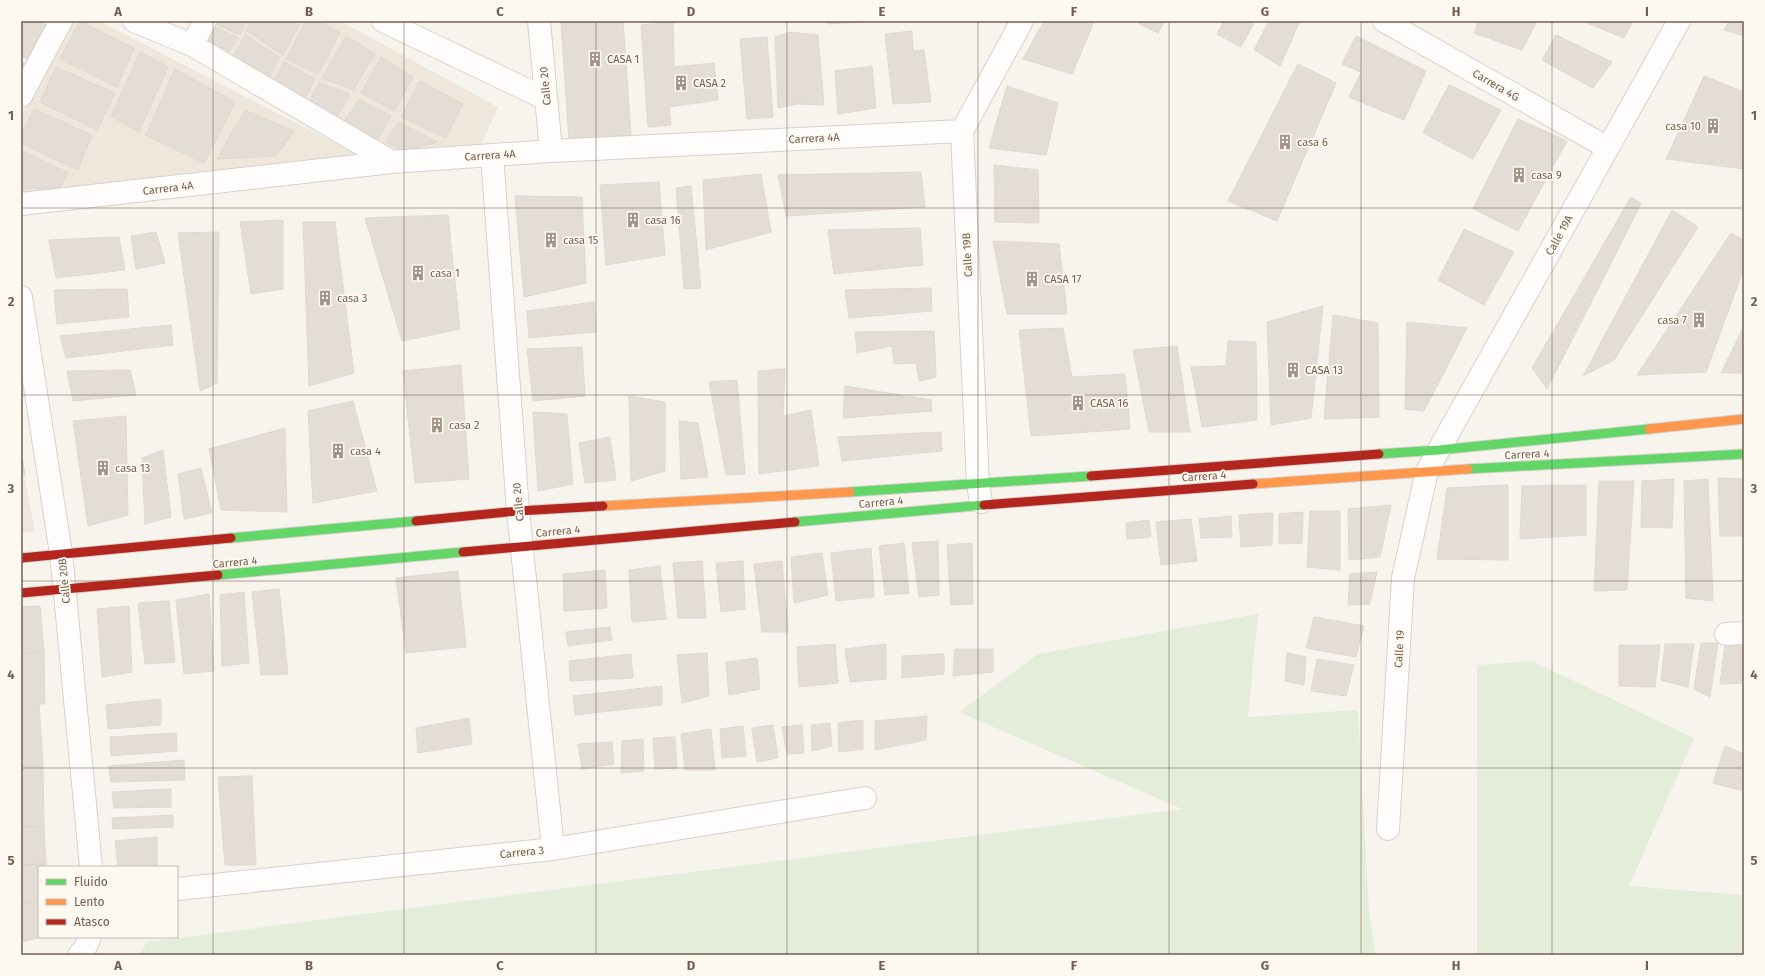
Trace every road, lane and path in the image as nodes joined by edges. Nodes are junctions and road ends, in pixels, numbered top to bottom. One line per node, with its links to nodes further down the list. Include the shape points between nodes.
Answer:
1 (61, 21): 10 (street)
2 (134, 21): 9 (street)
3 (205, 21): 9 (street)
4 (383, 21): 11 (street)
5 (539, 21): 11 (street, Calle 20)
6 (1022, 21): 12 (street)
7 (1384, 21): 13 (street, Carrera 4G)
8 (1679, 21): 13 (street, Calle 19A)
9 (192, 45): 16 (street)
10 (21, 96)
11 (546, 99): 14 (street, Calle 20)
12 (962, 131): 14 (street, Carrera 4A); 23 (street, Calle 19B)
13 (1608, 148): 20 (street, Calle 19A)
14 (550, 151): 15 (street, Carrera 4A)
15 (492, 155): 16 (street, Carrera 4A); 25 (street, Calle 20)
16 (392, 162): 17 (street, Carrera 4A)
17 (21, 204)
18 (21, 297): 27 (street, Calle 20B)
19 (1744, 419): 20 (main road, Carrera 4)
20 (1438, 450): 22 (street, Calle 19A); 23 (main road, Carrera 4)
21 (1744, 454): 22 (main road, Carrera 4)
22 (1427, 471): 24 (main road, Carrera 4); 32 (street, Calle 19, via 1403,578)
23 (978, 484): 24 (street, Calle 19B); 25 (main road, Carrera 4)
24 (981, 505): 26 (main road, Carrera 4)
25 (518, 511): 26 (street, Calle 20); 27 (main road, Carrera 4)
26 (523, 547): 29 (main road, Carrera 4); 33 (street, Calle 20)
27 (61, 553): 28 (main road, Carrera 4); 29 (street, Calle 20B)
28 (21, 558)
29 (64, 590): 30 (main road, Carrera 4); 34 (street, Calle 20B)
30 (21, 593)
31 (865, 798): 33 (street, Carrera 3)
32 (1388, 829)
33 (553, 849): 35 (street, Carrera 3)
34 (91, 866)
35 (178, 889)
36 (90, 938): 37 (street)
37 (79, 955)

